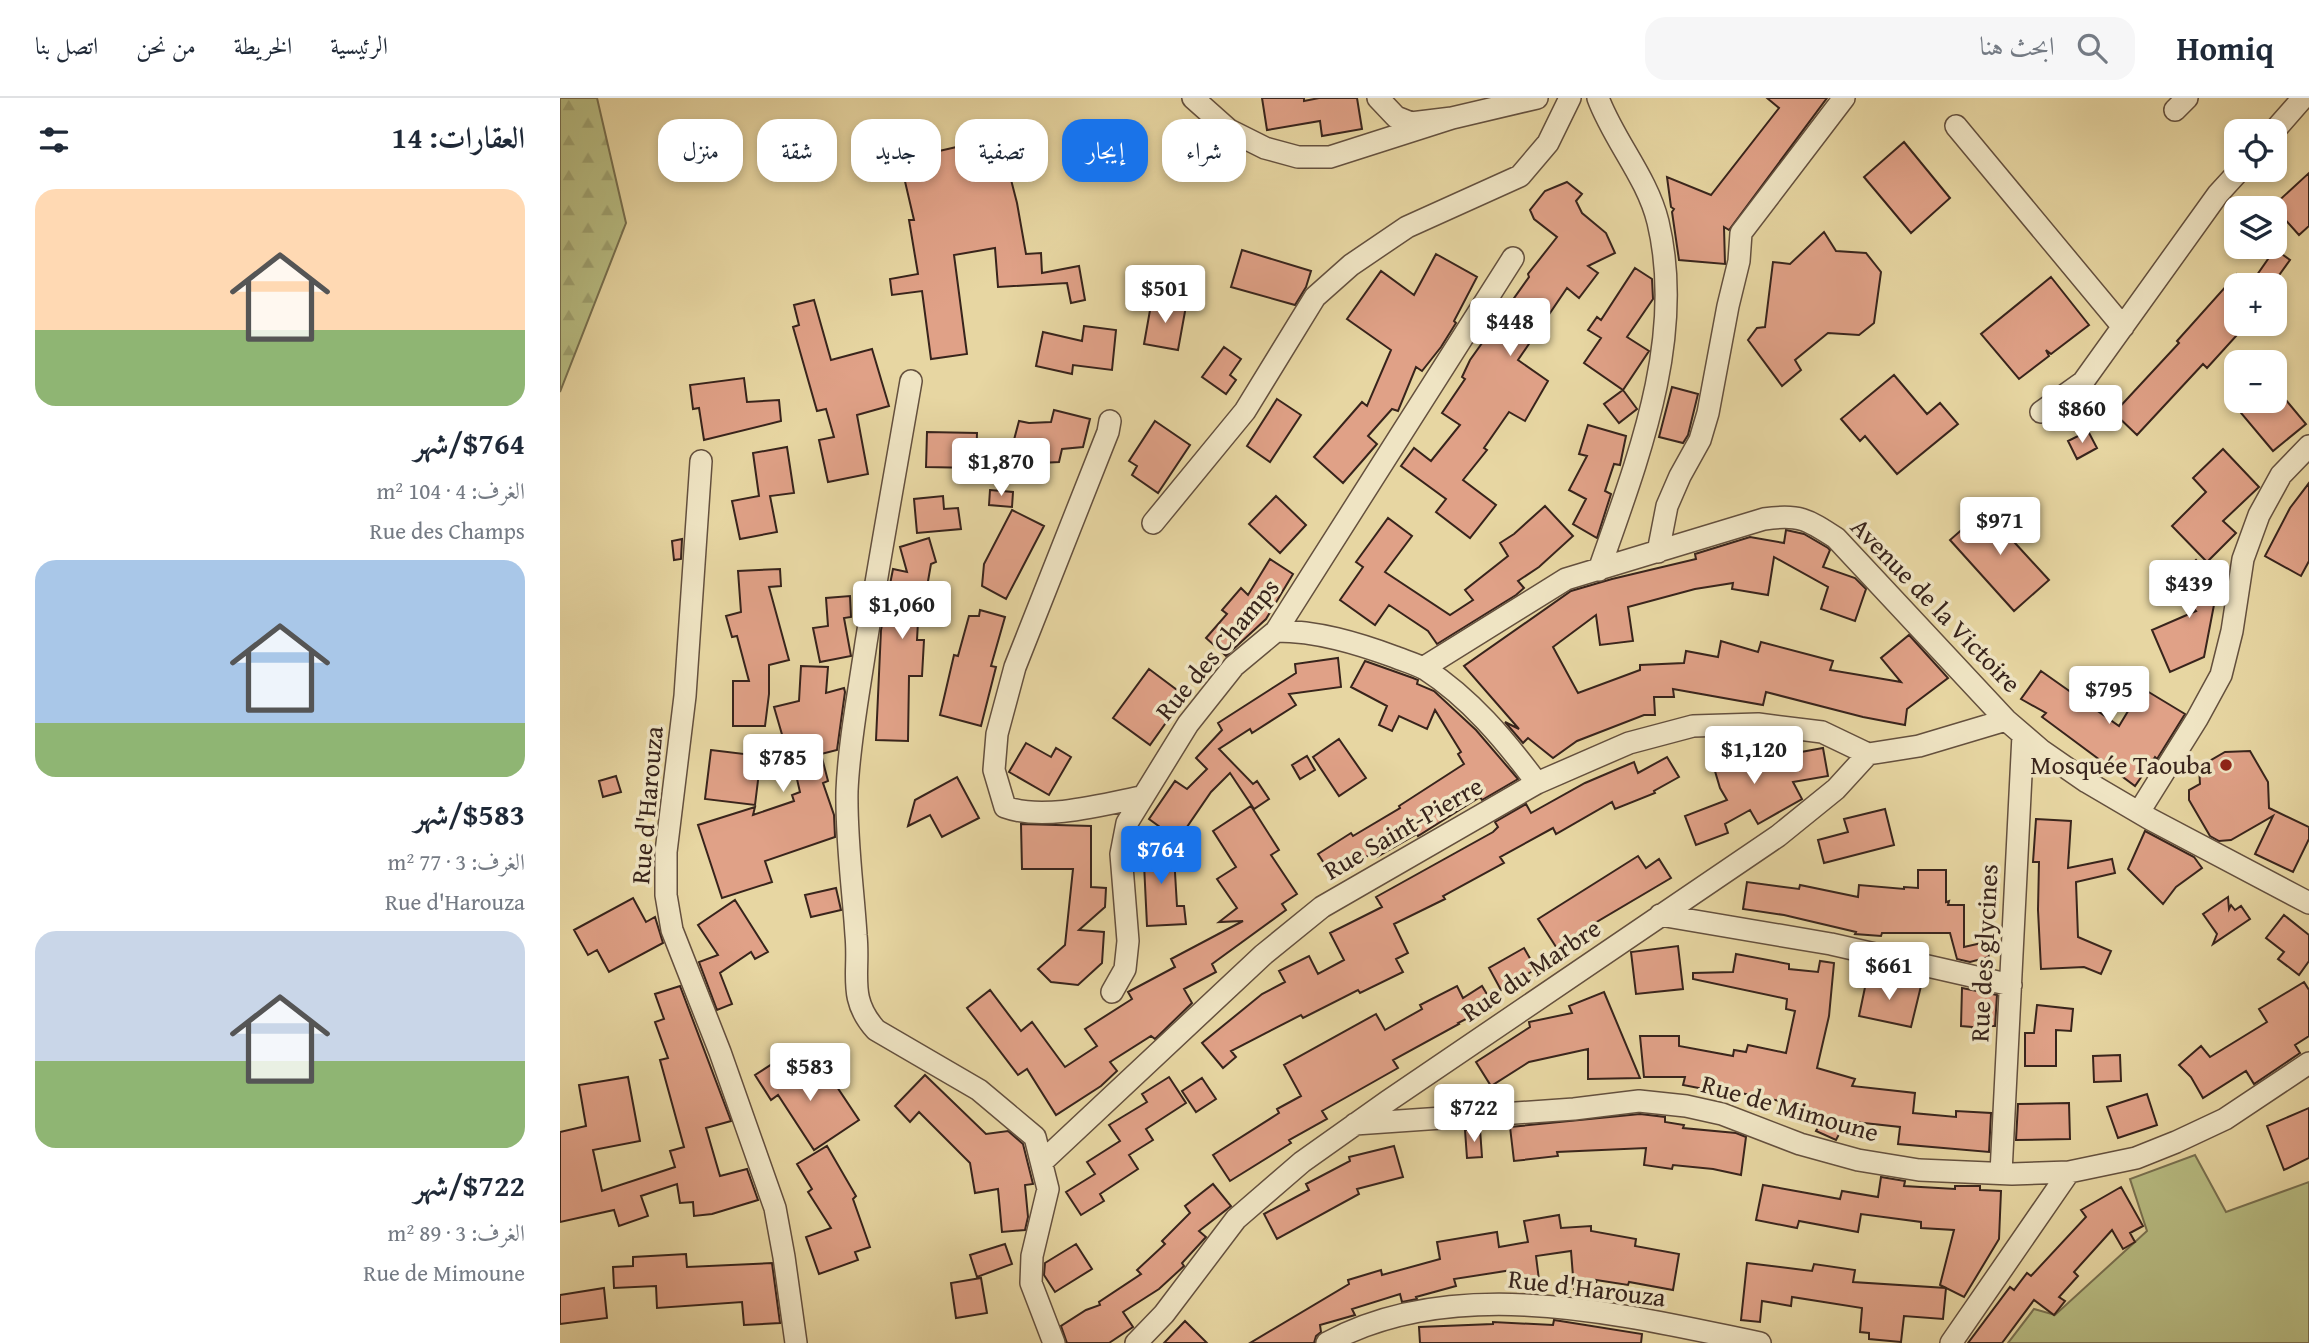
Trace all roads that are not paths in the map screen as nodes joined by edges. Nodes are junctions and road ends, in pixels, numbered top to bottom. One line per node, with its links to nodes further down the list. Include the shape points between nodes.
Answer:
1 (1193, 98): 8 (street, via 1229,130 1265,148 1298,157 1330,157)
2 (1378, 98): 8 (street, via 1396,117 1411,123)
3 (1537, 98): 8 (street)
4 (1570, 98): 19 (street, via 1548,144 1520,176 1407,227 1351,265 1315,297 1245,411)
5 (1598, 98): 21 (street, via 1607,122 1644,182 1658,221 1665,264 1661,354 1640,452)
6 (1844, 98): 20 (street, via 1741,233 1708,413 1700,440 1667,506)
7 (2303, 98): 9 (street)
8 (1452, 118)
9 (2285, 119)
10 (1956, 126): 13 (street)
11 (2229, 182): 13 (street)
12 (1513, 258): 22 (street, Rue des Champs)
13 (2123, 327): 15 (street, via 2083,382)
14 (911, 381): 36 (street, via 856,712 848,791 857,999 876,1030 979,1090 1035,1137)
15 (2041, 412)
16 (1110, 421): 28 (street, via 1015,667 997,734 994,770 1005,807 1015,811 1077,809)
17 (2309, 446): 29 (street, via 2281,475 2259,514 2243,559 2221,674)
18 (701, 461): 39 (street, Rue d'Harouza, via 666,895 672,930 775,1208)
19 (1153, 523)
20 (1658, 552): 21 (street, Avenue de la Victoire); 24 (street, Avenue de la Victoire, via 1764,519 1789,516 1812,522 1836,537)
21 (1599, 569): 23 (street, Avenue de la Victoire, via 1566,579)
22 (1276, 631): 23 (street, via 1303,631 1364,645); 28 (street, Rue des Champs, via 1234,666 1188,724)
23 (1423, 668): 27 (street, via 1462,697)
24 (2006, 720): 25 (street, Avenue de la Victoire); 26 (street, via 1919,746)
25 (2023, 734): 29 (street, Avenue de la Victoire, via 2088,782); 32 (street, Rue des glycines)
26 (1868, 754): 27 (street, Rue Saint-Pierre, via 1822,732 1758,724 1693,726 1629,743); 31 (street, Rue du Marbre, via 1836,789 1778,836)
27 (1537, 783): 36 (street, Rue Saint-Pierre, via 1322,907 1264,955)
28 (1141, 797): 33 (street, Rue des Champs, via 1127,823 1121,853 1128,941 1125,969)
29 (2139, 812): 30 (street, Avenue de la Victoire)
30 (2309, 903)
31 (1660, 915): 32 (street, via 1831,944); 35 (street, Rue du Marbre)
32 (2004, 984): 38 (street, Rue des glycines)
33 (1112, 992)
34 (2309, 1063): 37 (street, Rue de Mimoune, via 2225,1119 2176,1142 2136,1158)
35 (1355, 1124): 38 (street, Rue de Mimoune, via 1639,1101 1722,1114 1858,1160 1919,1170); 41 (street, Rue du Marbre, via 1236,1219 1164,1314)
36 (1043, 1161): 40 (street, via 1048,1189 1032,1256 1031,1283)
37 (2069, 1172): 38 (street, Rue de Mimoune); 44 (street)
38 (2001, 1174)
39 (796, 1343)
40 (1054, 1343)
41 (1136, 1343)
42 (1327, 1343): 43 (street, Rue d'Harouza, via 1379,1321 1479,1305 1542,1305 1609,1314)
43 (1760, 1343)
44 (1951, 1343)

